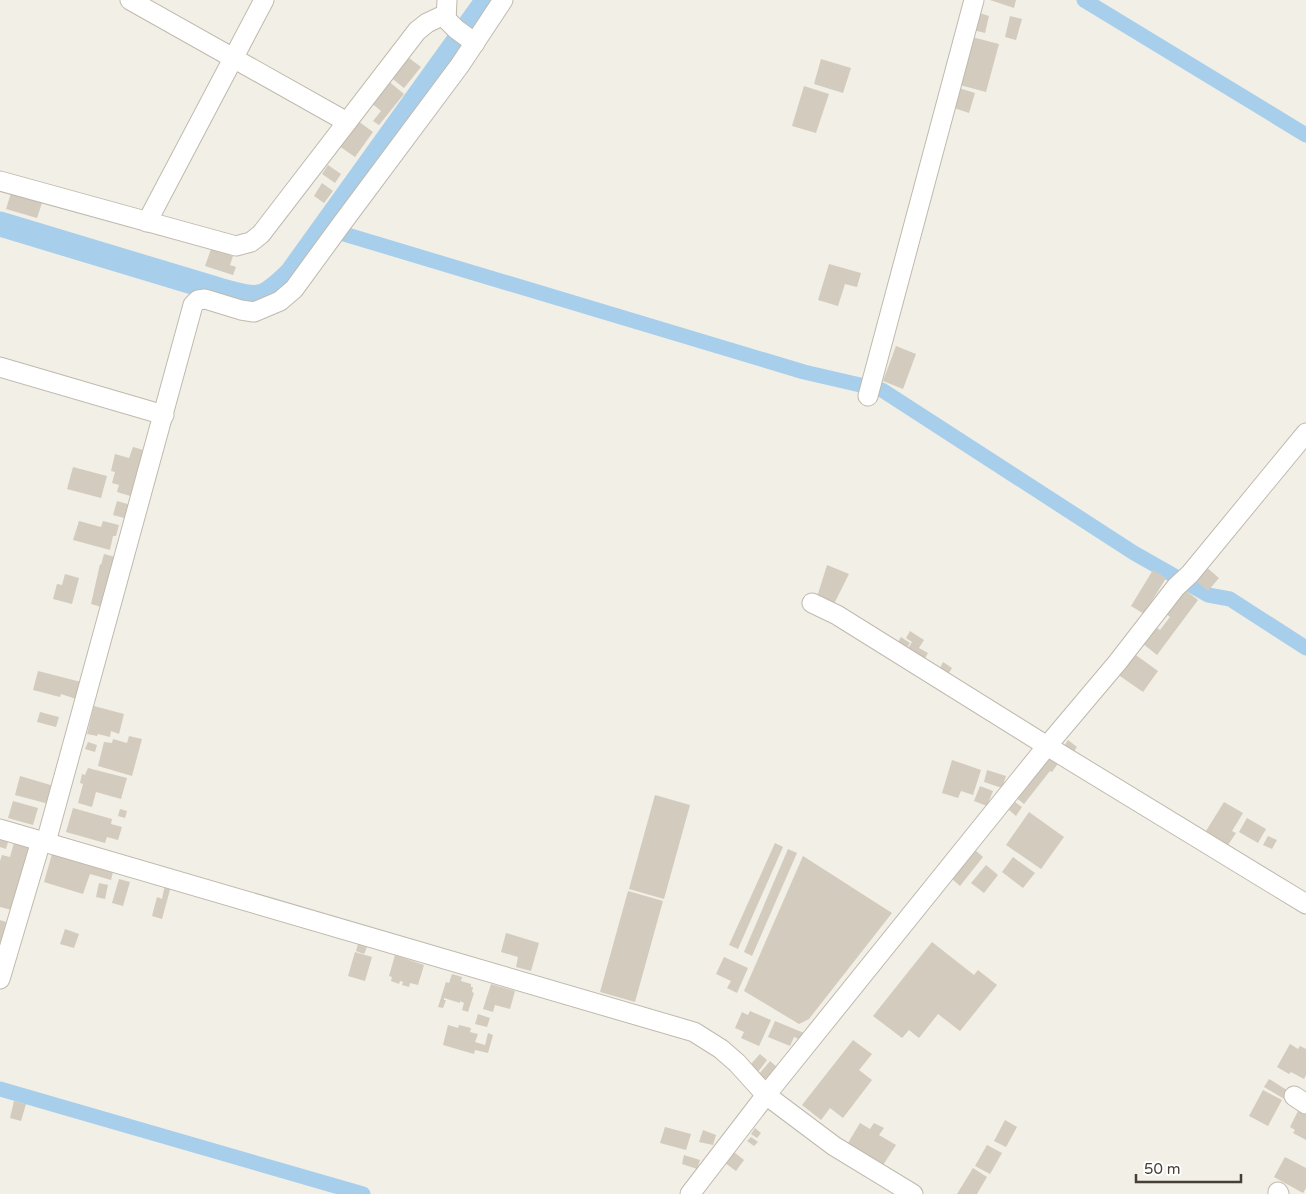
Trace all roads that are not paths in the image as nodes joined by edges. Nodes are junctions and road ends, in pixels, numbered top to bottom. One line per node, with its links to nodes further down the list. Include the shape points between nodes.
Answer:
1 (130, 0): 6 (street)
2 (264, 0): 6 (street)
3 (503, 0): 5 (street, via 481,32)
4 (974, 0): 11 (street)
5 (459, 25): 7 (street, via 427,23 417,31); 12 (street, via 294,290 280,301 254,312 205,298 193,305)
6 (234, 57): 7 (street); 9 (street)
7 (347, 122): 9 (street, via 261,234 251,242 236,246)
8 (0, 181): 9 (street)
9 (147, 222)
10 (0, 367): 12 (street)
11 (870, 388)
12 (164, 415): 17 (street)
13 (1306, 432): 15 (street)
14 (812, 603): 15 (street)
15 (1047, 746): 18 (street); 20 (street)
16 (0, 829): 17 (street)
17 (44, 842): 19 (street); 20 (street, via 694,1032 737,1063)
18 (1306, 904)
19 (0, 979)
20 (766, 1096): 21 (street); 22 (street, via 834,1146)
21 (690, 1194)
22 (913, 1194)

